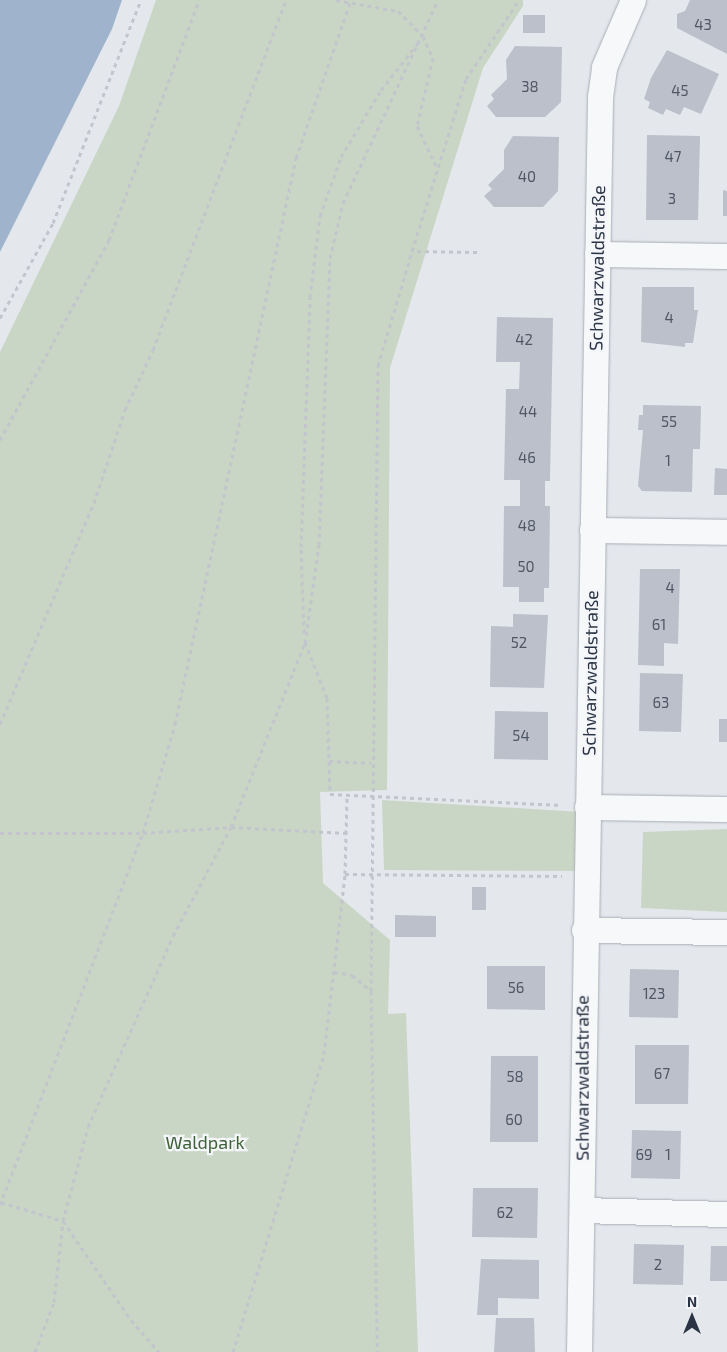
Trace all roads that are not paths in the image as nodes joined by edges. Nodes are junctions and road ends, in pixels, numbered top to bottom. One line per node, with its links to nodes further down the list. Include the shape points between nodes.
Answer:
1 (632, 0): 2 (street, Schwarzwaldstraße, via 604,67)
2 (597, 254): 3 (street); 4 (street, Schwarzwaldstraße)
3 (727, 256)
4 (592, 530): 5 (street); 6 (street, Schwarzwaldstraße)
5 (727, 532)
6 (587, 807): 7 (street); 8 (street, Schwarzwaldstraße)
7 (727, 809)
8 (584, 930): 9 (street); 10 (street, Schwarzwaldstraße)
9 (727, 932)
10 (582, 1210): 11 (street); 12 (street, Schwarzwaldstraße)
11 (727, 1214)
12 (579, 1352)

